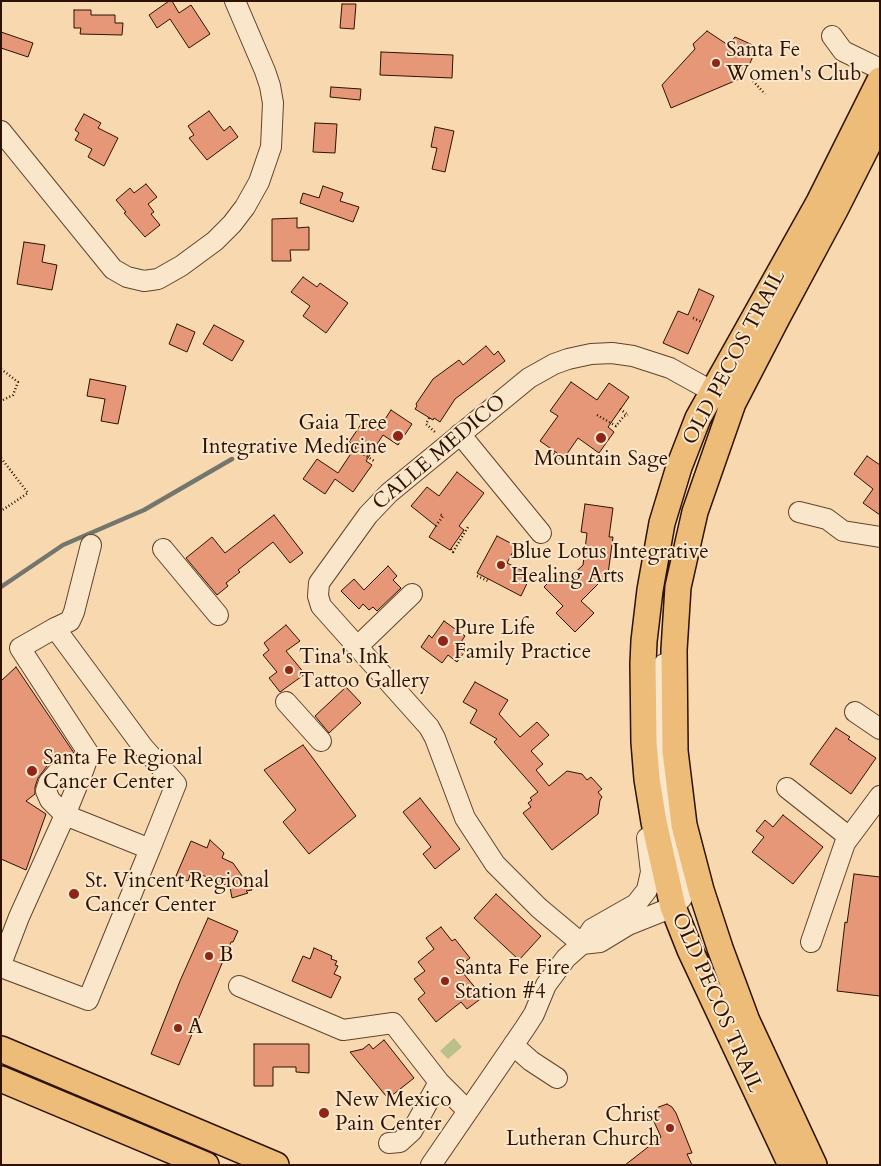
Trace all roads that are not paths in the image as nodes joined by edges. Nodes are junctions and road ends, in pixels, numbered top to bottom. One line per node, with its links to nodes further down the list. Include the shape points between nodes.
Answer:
1 (235, 1): 6 (street, via 265,71 273,103 271,147 259,182 240,213 215,240 158,279 134,279 113,269)
2 (832, 36): 3 (street, via 843,51)
3 (880, 69)
4 (880, 80): 7 (main road, OLD PECOS TRAIL)
5 (880, 121): 7 (main road, OLD PECOS TRAIL, via 777,318)
6 (1, 131)
7 (724, 398): 8 (street, CALLE MEDICO, via 670,368 633,356 591,354 568,358 542,370); 14 (main road, OLD PECOS TRAIL); 19 (main road, OLD PECOS TRAIL, via 698,418 679,467 662,524 650,590)
8 (460, 434): 10 (street); 18 (street, CALLE MEDICO, via 378,504 319,583 321,606)
9 (799, 512): 11 (street, via 827,519 843,531)
10 (541, 533)
11 (880, 537)
12 (91, 545): 17 (street, via 74,612 70,621)
13 (163, 549): 16 (street)
14 (678, 587): 30 (street, via 665,647 660,720 666,792 683,886 682,898); 47 (main road, OLD PECOS TRAIL, via 674,650 675,751 684,825 701,890 744,1012)
15 (412, 594): 18 (street)
16 (218, 615)
17 (55, 628): 24 (street, via 20,648 89,754); 29 (street, via 142,747 176,784)
18 (357, 647): 33 (street, CALLE MEDICO, via 435,738 465,818 495,864 539,908)
19 (643, 664): 30 (main road, OLD PECOS TRAIL, via 647,779); 33 (street, via 634,744 651,863 650,881 636,904 592,929)
20 (286, 702): 23 (street)
21 (855, 712): 22 (street)
22 (880, 729)
23 (321, 741)
24 (83, 770): 27 (street); 27 (street, via 65,768 49,782 46,791 50,800)
25 (787, 788): 28 (street)
26 (880, 796): 28 (street)
27 (65, 815): 29 (street); 31 (street)
28 (849, 837): 32 (street)
29 (150, 849): 34 (street, via 88,1000)
30 (672, 907): 33 (street, via 628,925 600,942); 46 (main road, OLD PECOS TRAIL)
31 (10, 917): 34 (street)
32 (811, 942)
33 (582, 944): 36 (street, via 566,958 546,985 534,1014)
34 (1, 965)
35 (239, 986): 40 (street, via 343,1030 393,1023)
36 (514, 1045): 38 (street); 41 (street)
37 (1, 1049): 44 (main road)
38 (557, 1078)
39 (1, 1079): 43 (main road)
40 (439, 1082): 41 (street); 42 (street, via 412,1131 400,1142)
41 (468, 1111): 45 (street)
42 (389, 1143)
43 (206, 1165)
44 (276, 1165)
45 (431, 1165)
46 (791, 1165)
47 (814, 1165)

